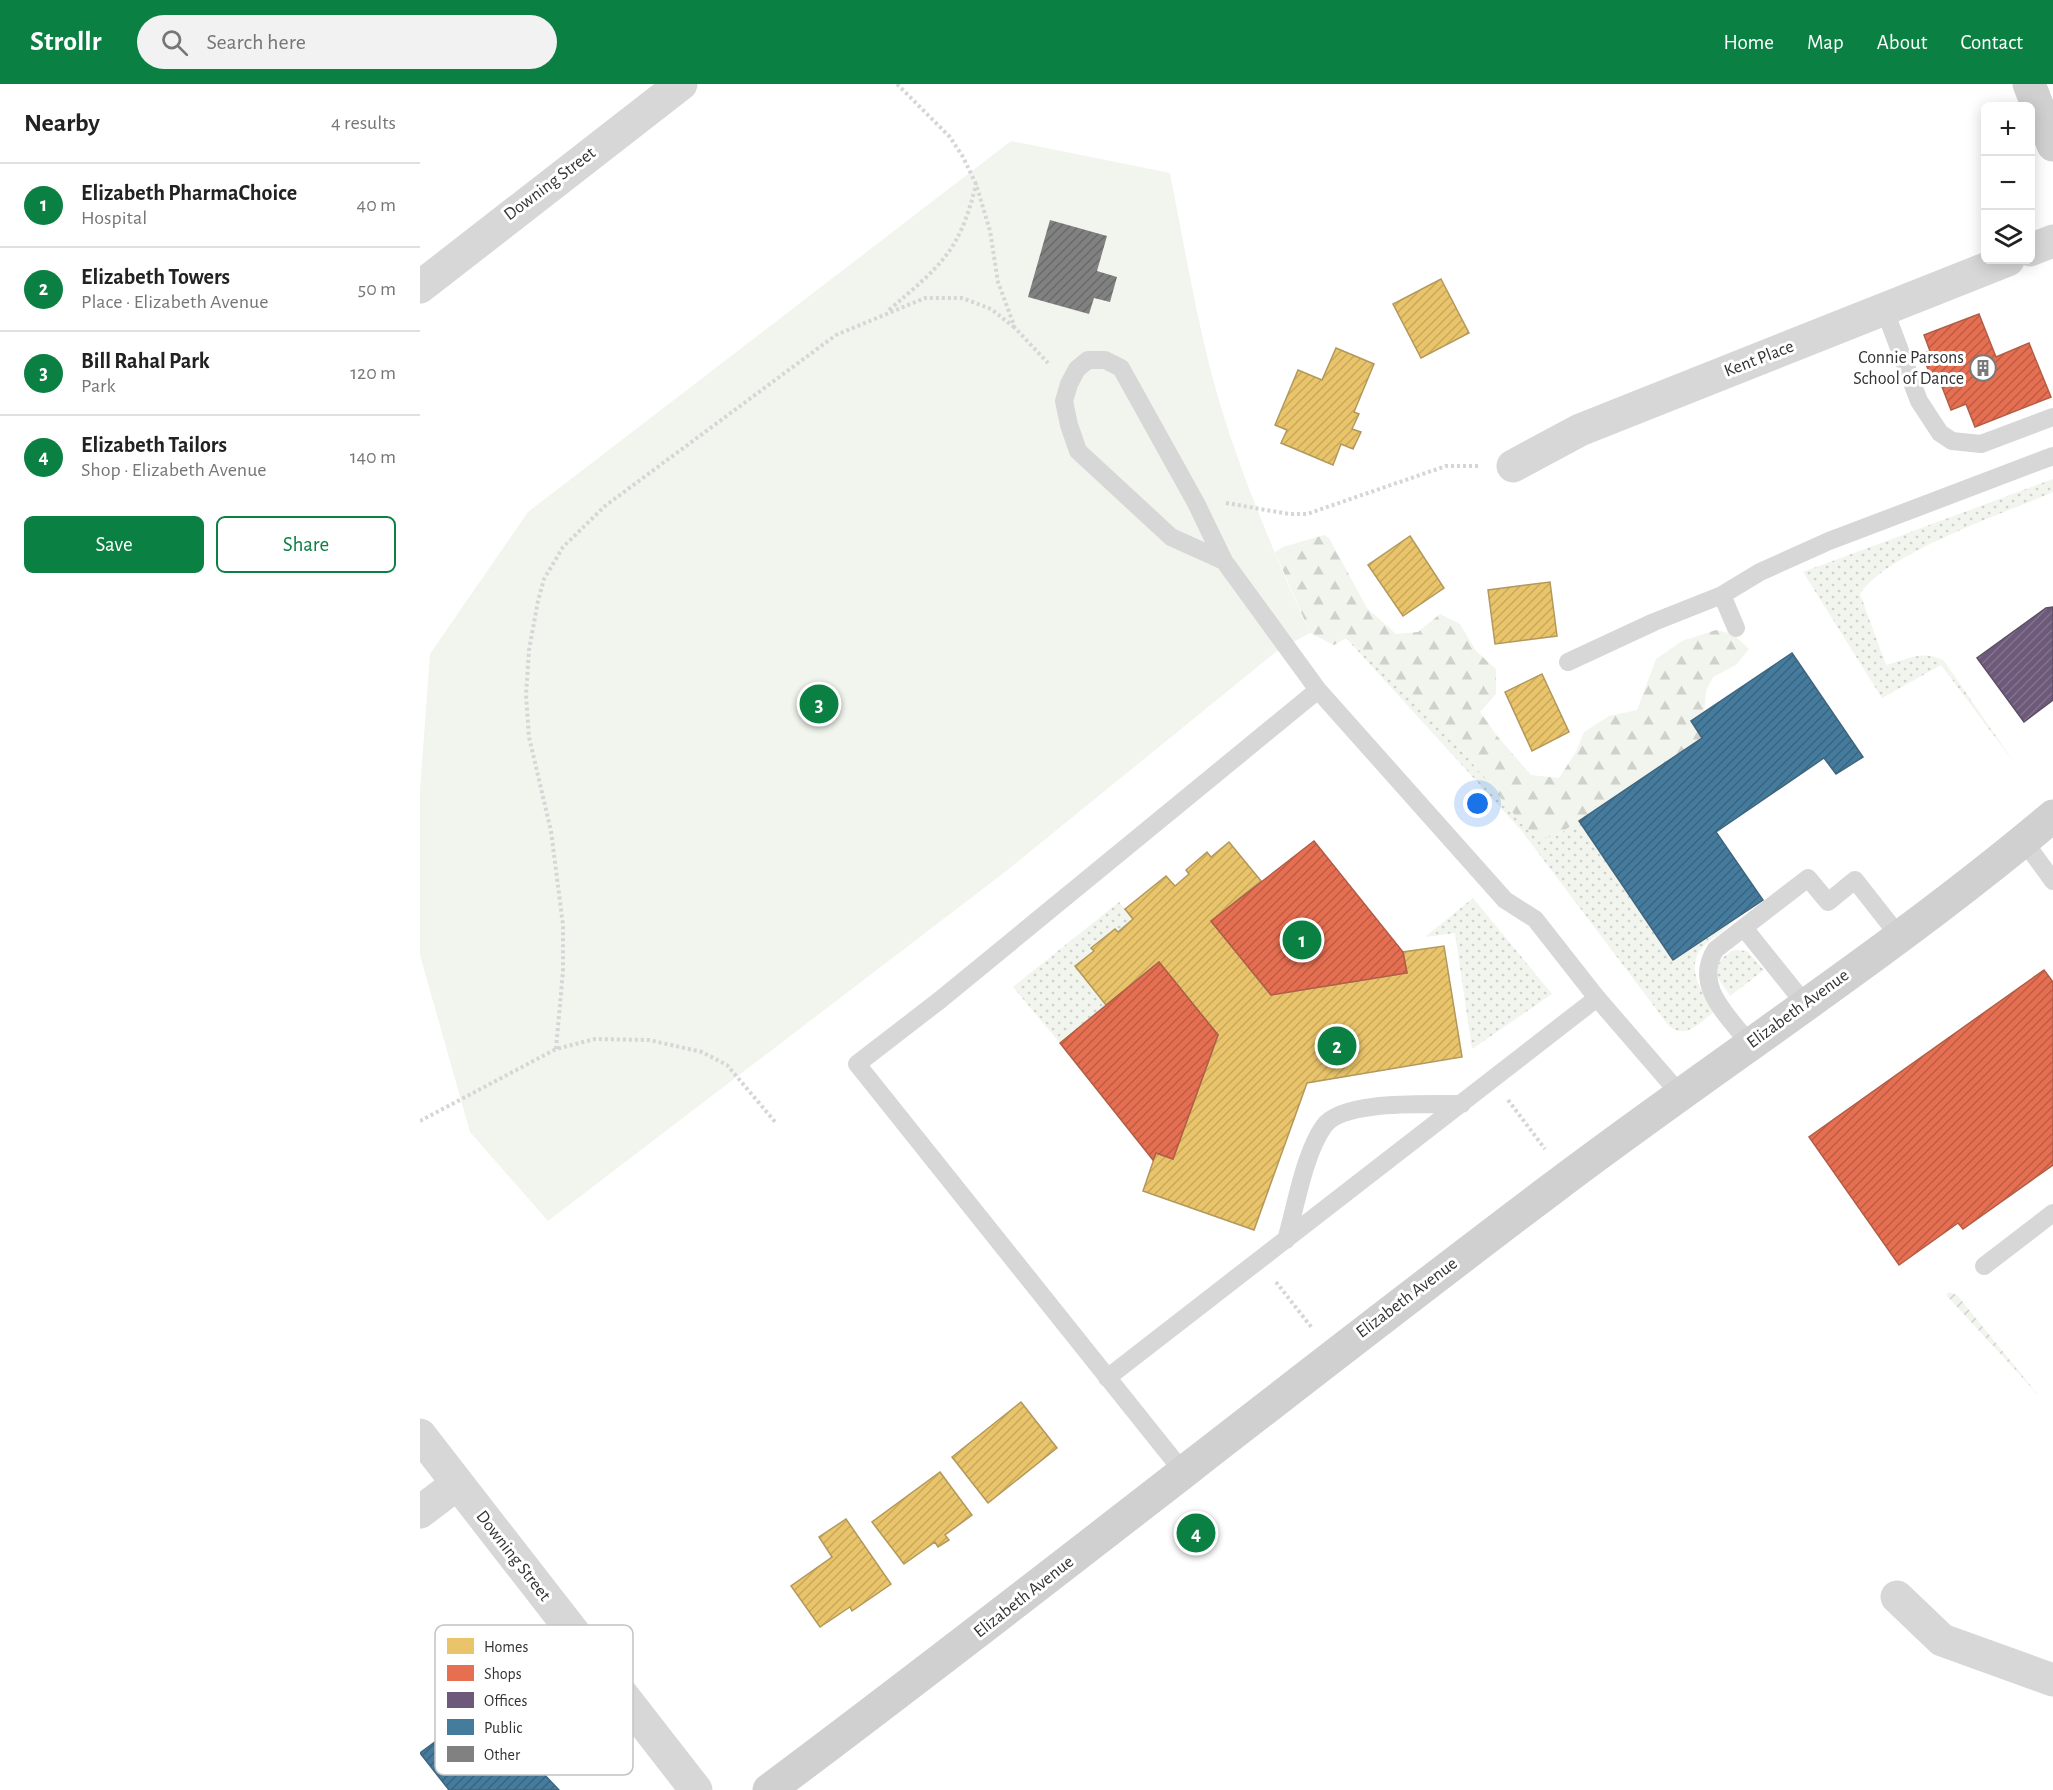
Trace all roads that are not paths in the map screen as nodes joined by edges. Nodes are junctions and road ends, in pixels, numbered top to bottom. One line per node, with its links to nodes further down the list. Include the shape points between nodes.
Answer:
1 (681, 84): 7 (street, Downing Street)
2 (2029, 84): 3 (main road)
3 (2053, 145)
4 (2053, 241): 5 (street)
5 (2035, 248)
6 (1998, 264): 8 (street, Kent Place)
7 (420, 287)
8 (1885, 311): 9 (lane, via 1919,401 1940,433 1952,441 1981,444); 11 (street, Kent Place, via 1580,430)
9 (2053, 417)
10 (2053, 456): 13 (lane, via 1828,541 1760,572)
11 (1513, 466)
12 (1224, 561): 12 (lane, via 1121,368 1105,360 1088,360 1077,369 1064,401 1078,450 1171,537); 16 (lane)
13 (1722, 595): 14 (lane); 15 (lane)
14 (1736, 628)
15 (1568, 662)
16 (1318, 690): 22 (lane, via 1505,900 1534,919); 30 (lane, via 857,1064)
17 (2053, 816): 18 (main road, Elizabeth Avenue)
18 (2024, 841): 19 (lane); 21 (main road, Elizabeth Avenue)
19 (2053, 881)
20 (1744, 928): 21 (lane, via 1808,878 1828,902 1855,880); 23 (lane); 24 (lane, via 1716,949 1706,973 1712,994)
21 (1899, 936): 23 (main road, Elizabeth Avenue)
22 (1597, 998): 25 (lane); 26 (lane)
23 (1805, 1004): 24 (main road, Elizabeth Avenue)
24 (1750, 1044): 25 (main road, Elizabeth Avenue)
25 (1680, 1094): 32 (main road, Elizabeth Avenue, via 1330,1356)
26 (1462, 1104): 28 (lane); 28 (lane, via 1350,1110 1325,1124 1312,1149)
27 (2053, 1213): 29 (lane)
28 (1286, 1240): 30 (lane)
29 (1984, 1266)
30 (1107, 1378): 32 (lane)
31 (420, 1435): 33 (street, Downing Street)
32 (1184, 1473): 40 (main road, Elizabeth Avenue)
33 (457, 1484): 34 (street); 36 (street, Downing Street)
34 (420, 1512)
35 (1897, 1597): 37 (street, via 1942,1640)
36 (567, 1625)
37 (2053, 1680)
38 (633, 1709): 39 (street, Downing Street)
39 (696, 1790)
40 (769, 1790)

